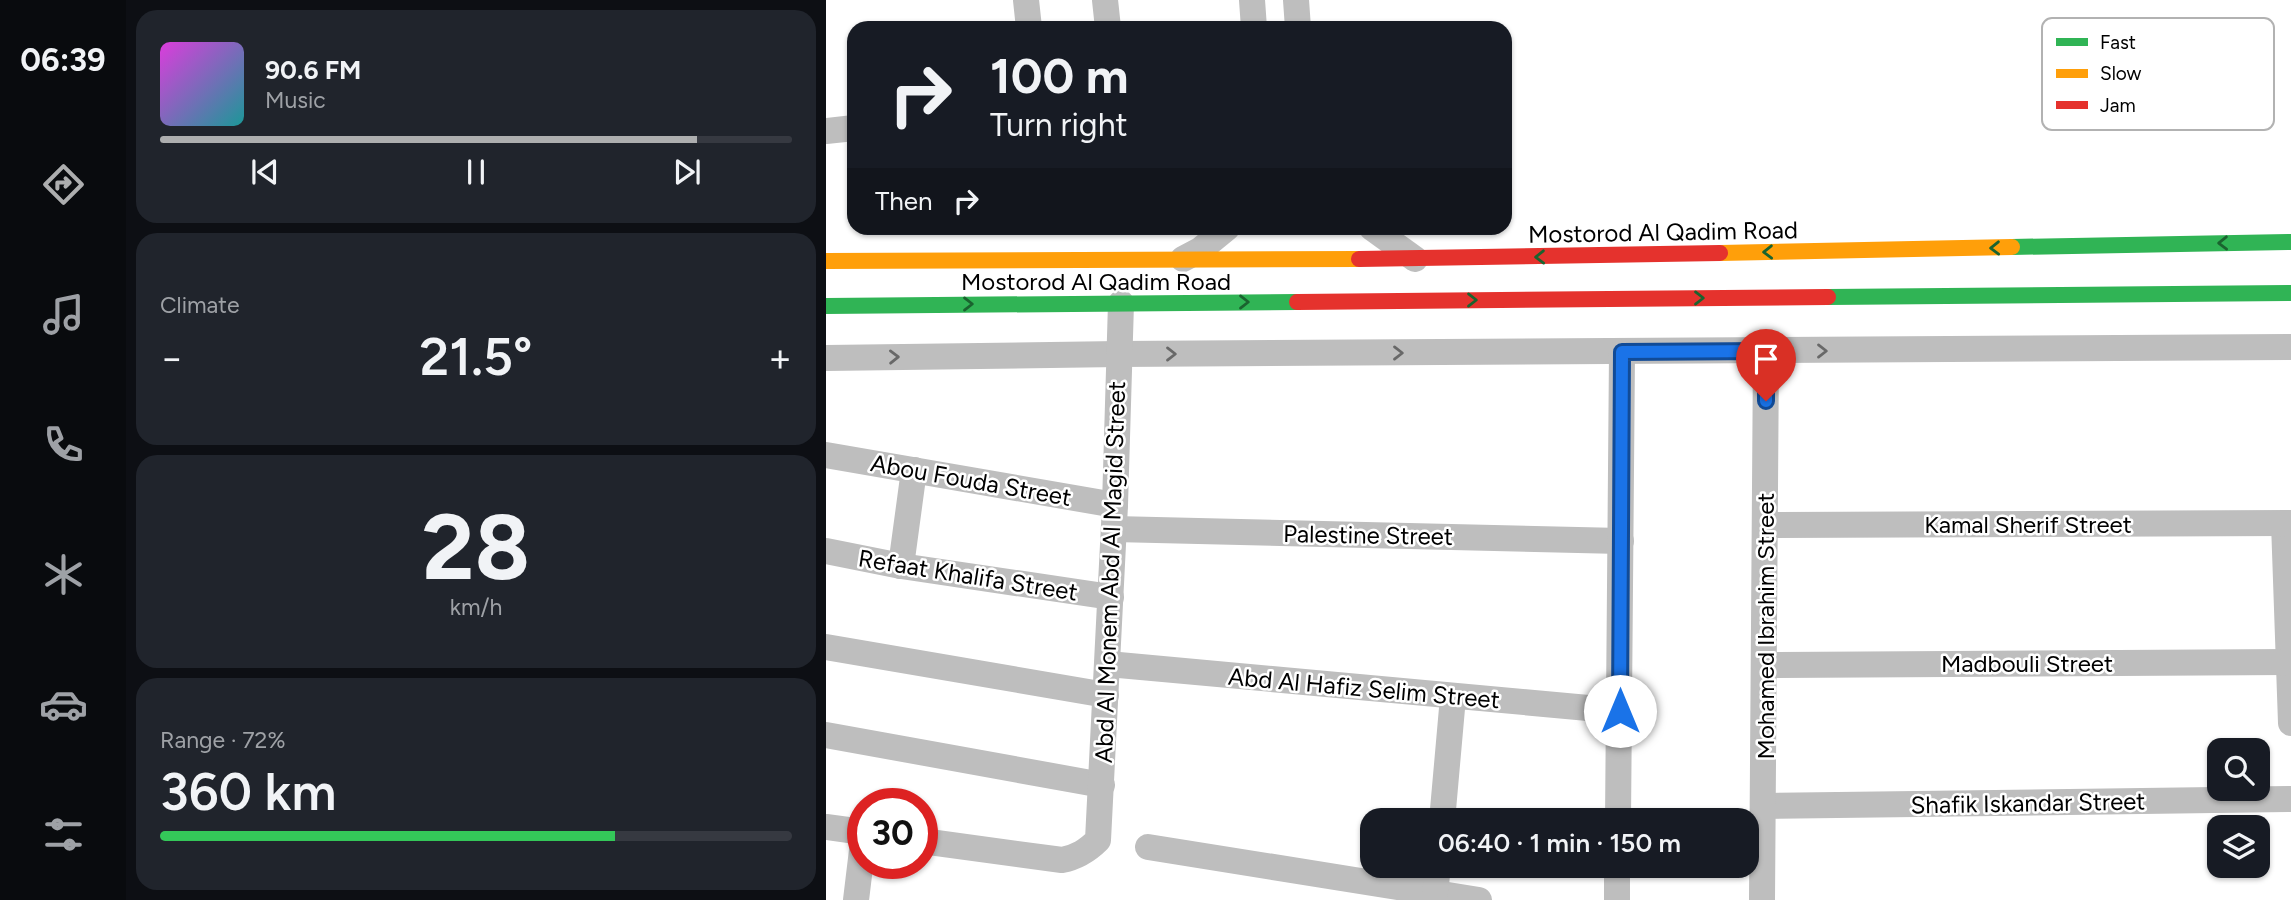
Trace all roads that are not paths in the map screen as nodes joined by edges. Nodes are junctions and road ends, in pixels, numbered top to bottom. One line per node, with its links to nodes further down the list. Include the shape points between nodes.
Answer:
1 (1026, 0): 5 (street)
2 (1105, 0): 6 (street)
3 (1252, 0): 7 (street)
4 (1296, 0): 8 (street)
5 (1028, 21)
6 (1107, 21)
7 (1254, 21)
8 (1298, 21)
9 (847, 129): 10 (street)
10 (826, 131)
11 (1218, 235): 14 (street)
12 (1381, 235): 15 (street)
13 (2291, 242): 15 (main road, Mostorod Al Qadim Road, one-way to 15)
14 (1181, 260): 15 (main road, Mostorod Al Qadim Road); 16 (main road, Mostorod Al Qadim Road)
15 (1415, 260)
16 (826, 261)
17 (2291, 293): 18 (main road, Mostorod Al Qadim Road, one-way to 17)
18 (1121, 303): 19 (main road, Mostorod Al Qadim Road, one-way to 18); 23 (street, Abd Al Monem Abd Al Magid Street)
19 (826, 306)
20 (2291, 347): 21 (street, one-way to 20)
21 (1766, 351): 22 (street); 29 (street, Mohamed Ibrahim Street)
22 (1622, 352): 23 (street, one-way to 22); 30 (street)
23 (1119, 354): 24 (street, one-way to 23); 27 (street, Abd Al Monem Abd Al Magid Street)
24 (826, 358)
25 (826, 455): 26 (street, Abou Fouda Street)
26 (914, 470): 27 (street, Abou Fouda Street); 32 (street)
27 (1115, 517): 30 (street, Palestine Street); 33 (street, Abd Al Monem Abd Al Magid Street)
28 (2287, 523): 29 (street, Kamal Sherif Street); 35 (street)
29 (1765, 525): 37 (street, Mohamed Ibrahim Street)
30 (1621, 541): 40 (street)
31 (826, 551): 32 (street, Refaat Khalifa Street)
32 (901, 566): 33 (street, Refaat Khalifa Street)
33 (1111, 597): 36 (street, Abd Al Monem Abd Al Magid Street)
34 (826, 647): 38 (street)
35 (2289, 662): 37 (street, Madbouli Street); 41 (street)
36 (1108, 664): 38 (street, Abd Al Monem Abd Al Magid Street); 39 (street, Abd Al Hafiz Selim Street)
37 (1765, 665): 45 (street, Mohamed Ibrahim Street)
38 (1106, 695): 43 (street, Abd Al Monem Abd Al Magid Street)
39 (1453, 697): 40 (street, Abd Al Hafiz Selim Street); 46 (street)
40 (1620, 711): 47 (street)
41 (2291, 723)
42 (826, 735): 43 (street)
43 (1102, 785): 50 (street, Abd Al Monem Abd Al Magid Street, via 1098,841 1076,857 1062,860)
44 (2291, 799): 45 (street, Shafik Iskandar Street)
45 (1765, 806): 59 (street, Mohamed Ibrahim Street)
46 (1443, 808)
47 (1618, 808)
48 (826, 827): 49 (street)
49 (847, 830)
50 (938, 843)
51 (1148, 847): 55 (street)
52 (1437, 878): 55 (street)
53 (1617, 878): 58 (street)
54 (859, 879): 56 (street)
55 (1435, 893): 57 (street)
56 (856, 900)
57 (1479, 900)
58 (1617, 900)
59 (1762, 900)

